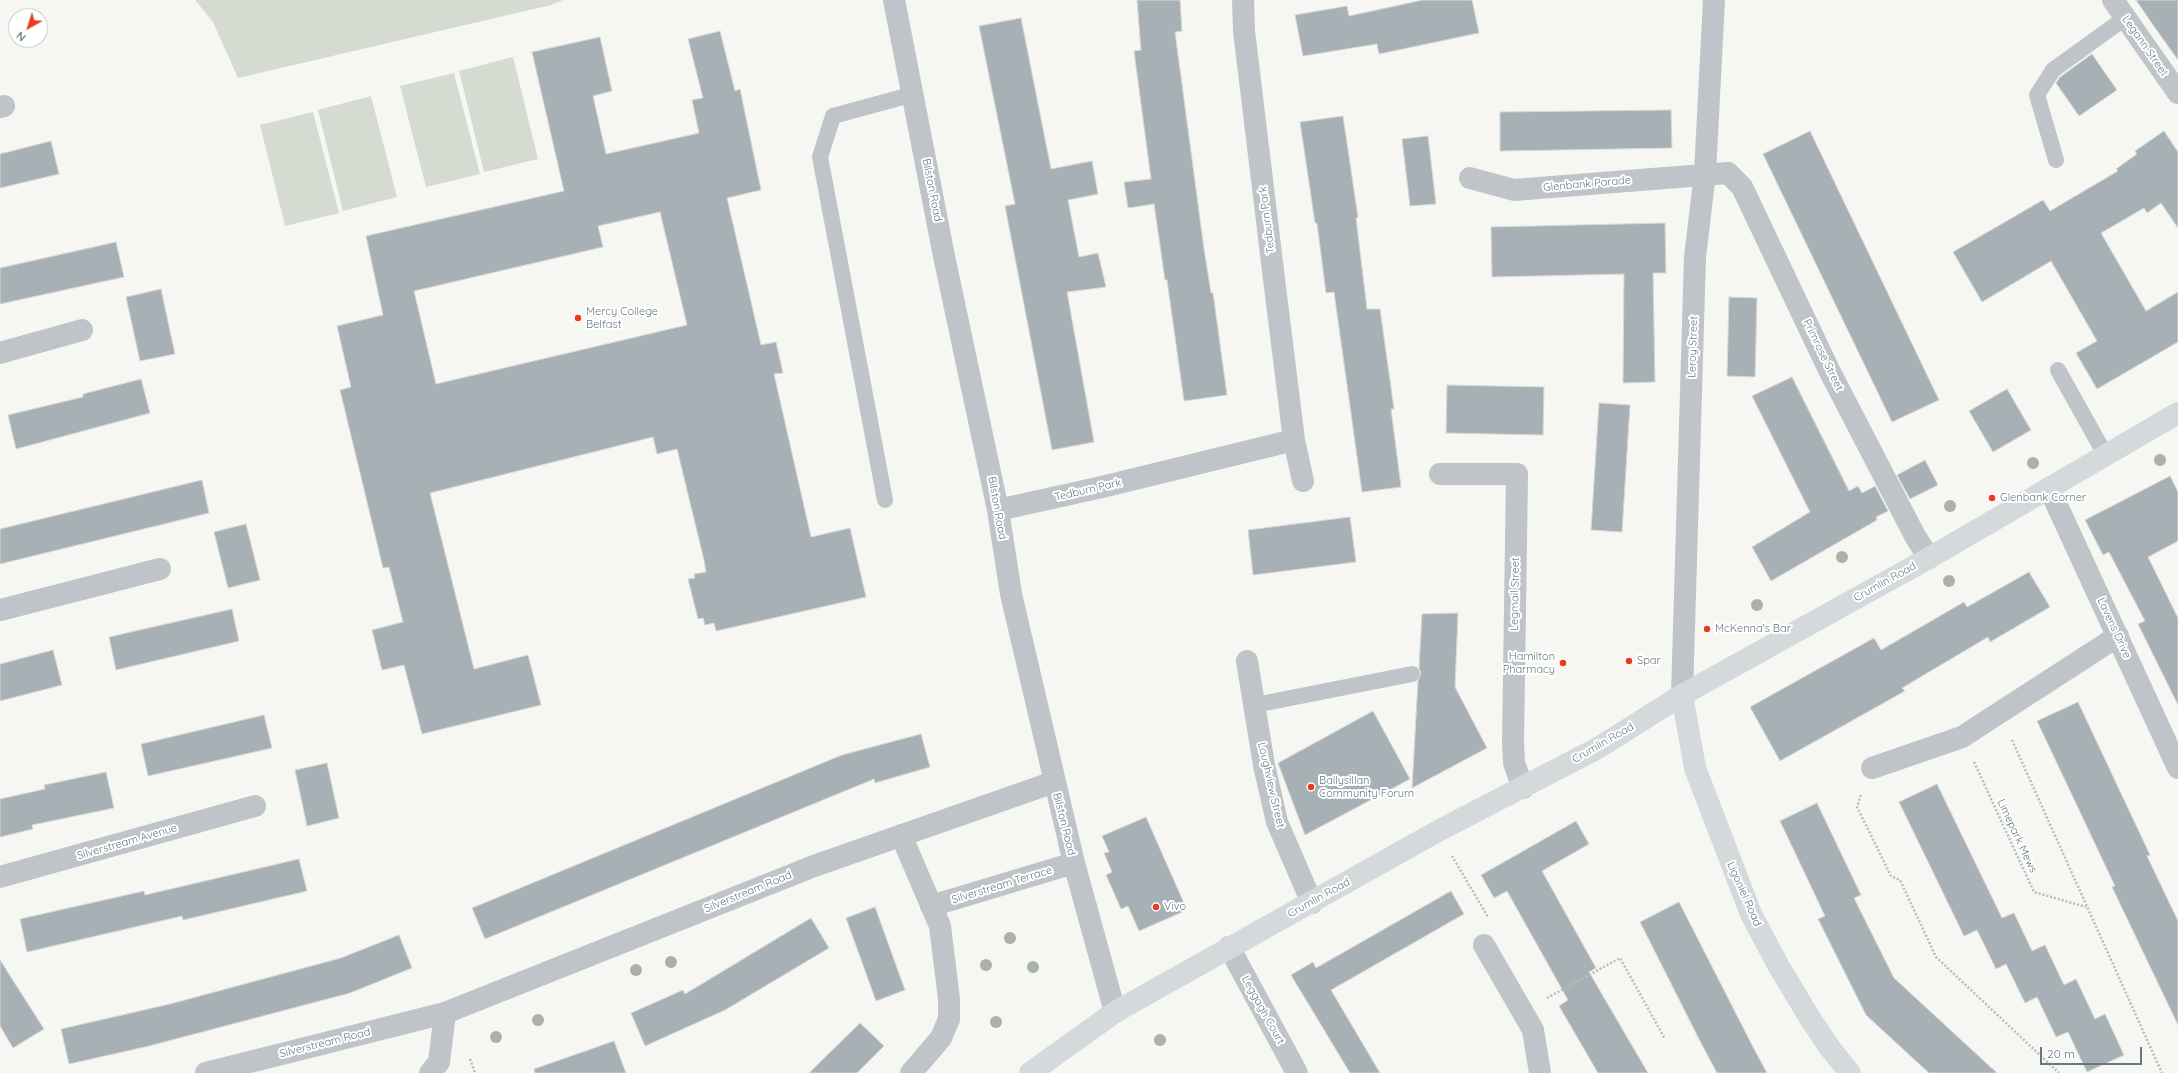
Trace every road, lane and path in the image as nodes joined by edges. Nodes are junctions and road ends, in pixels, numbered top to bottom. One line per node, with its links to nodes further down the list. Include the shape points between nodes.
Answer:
1 (894, 0): 7 (street, Bilston Road)
2 (1243, 0): 15 (street, Tedburn Park, via 1244,31)
3 (1714, 0): 9 (street, Leroy Street)
4 (2113, 0): 5 (street, Legann Street)
5 (2125, 18): 6 (street, Legann Street); 8 (lane, via 2053,70 2037,95)
6 (2178, 93)
7 (914, 94): 20 (lane, via 833,116 820,157); 21 (street, Bilston Road, via 944,256)
8 (2056, 160)
9 (1705, 173): 10 (street, Glenbank Parade, via 1514,190); 22 (street, Primrose Street, via 1728,173 1742,187 1829,370 1915,536); 28 (street, Leroy Street, via 1695,257)
10 (1470, 178)
11 (82, 330): 12 (street)
12 (0, 353)
13 (2058, 370): 16 (lane)
14 (2178, 414): 16 (main road, Crumlin Road)
15 (1294, 440): 18 (street, Tedburn Park); 21 (street, Tedburn Park)
16 (2106, 456): 19 (main road, Crumlin Road)
17 (1440, 474): 35 (street, Legmail Street, via 1517,474 1513,744 1514,763)
18 (1303, 481)
19 (2049, 488): 22 (main road, Crumlin Road); 25 (street, Lavens Drive)
20 (886, 500)
21 (998, 510): 34 (street, Bilston Road, via 1011,594)
22 (1929, 558): 28 (main road, Crumlin Road)
23 (160, 569): 24 (street)
24 (0, 610)
25 (2118, 636): 30 (street); 33 (street, Lavens Drive)
26 (1247, 662): 29 (street, Loughview Street)
27 (1412, 674): 29 (lane)
28 (1682, 696): 35 (main road, Crumlin Road, via 1598,748); 56 (main road, Ligoniel Road, via 1695,768 1751,914 1811,1020)
29 (1255, 705): 41 (street, Loughview Street, via 1264,765 1277,822)
30 (2000, 713): 31 (street); 43 (path)
31 (1962, 737): 32 (street); 43 (path, Limepark Mews, via 2034,892)
32 (1872, 768): 57 (path, via 1857,807 1891,876 1900,880 1936,957)
33 (2178, 768)
34 (1054, 782): 38 (street, Silverstream Road); 39 (street, Bilston Road)
35 (1523, 788): 37 (main road, Crumlin Road)
36 (255, 806): 40 (street, Silverstream Avenue)
37 (1438, 831): 41 (main road, Crumlin Road); 44 (path, via 1489,920)
38 (901, 835): 42 (street); 48 (street, Silverstream Road, via 814,866)
39 (1074, 863): 42 (street, Silverstream Terrace); 46 (street, Bilston Road)
40 (0, 877)
41 (1312, 903): 45 (main road, Crumlin Road)
42 (931, 906): 52 (street, via 940,926 949,1019 941,1038)
43 (2086, 907): 58 (path)
44 (1484, 945): 47 (street)
45 (1229, 947): 46 (main road, Crumlin Road); 54 (street, Leggagh Court)
46 (1115, 1012): 53 (main road, Crumlin Road)
47 (1522, 1012): 49 (path, via 1620,958); 55 (street, via 1533,1030)
48 (445, 1013): 50 (street, Silverstream Road); 51 (street, via 439,1062)
49 (1665, 1039)
50 (206, 1073)
51 (430, 1073)
52 (911, 1073)
53 (1030, 1073)
54 (1298, 1073)
55 (1540, 1073)
56 (1850, 1073)
57 (2059, 1073)
58 (2162, 1073)

